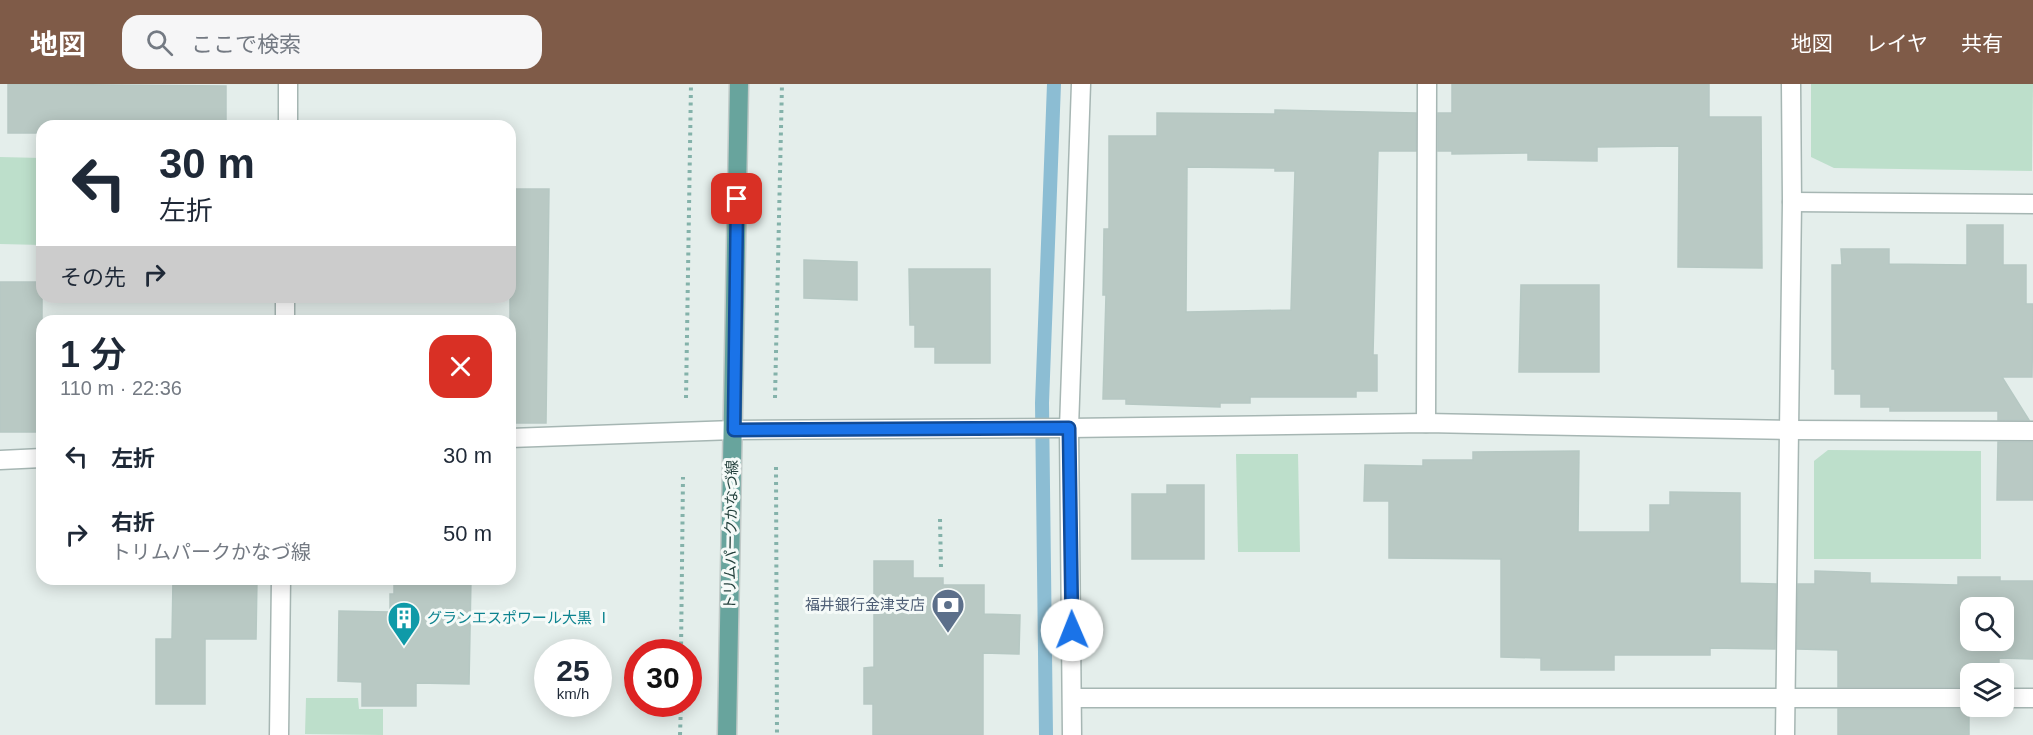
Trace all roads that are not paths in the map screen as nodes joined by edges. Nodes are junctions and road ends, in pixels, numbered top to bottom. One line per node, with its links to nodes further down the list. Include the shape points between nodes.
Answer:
1 (288, 84): 6 (street)
2 (739, 84): 11 (main road, トリムパークかなづ線)
3 (1081, 84): 10 (street)
4 (1427, 84): 9 (street)
5 (1791, 84): 7 (street)
6 (288, 120)
7 (1792, 202): 8 (street); 12 (street)
8 (2033, 204)
9 (1426, 423): 10 (street); 12 (street)
10 (1069, 428): 11 (street); 18 (street)
11 (734, 430): 14 (street); 24 (main road, トリムパークかなづ線)
12 (1790, 430): 13 (street); 19 (street)
13 (2033, 431)
14 (516, 438)
15 (36, 458): 16 (street)
16 (0, 460)
17 (281, 585): 23 (street)
18 (1072, 698): 19 (street); 25 (street)
19 (1785, 698): 20 (street); 26 (street)
20 (1960, 698)
21 (2014, 698): 22 (street)
22 (2033, 698)
23 (279, 735)
24 (727, 735)
25 (1072, 735)
26 (1785, 735)

